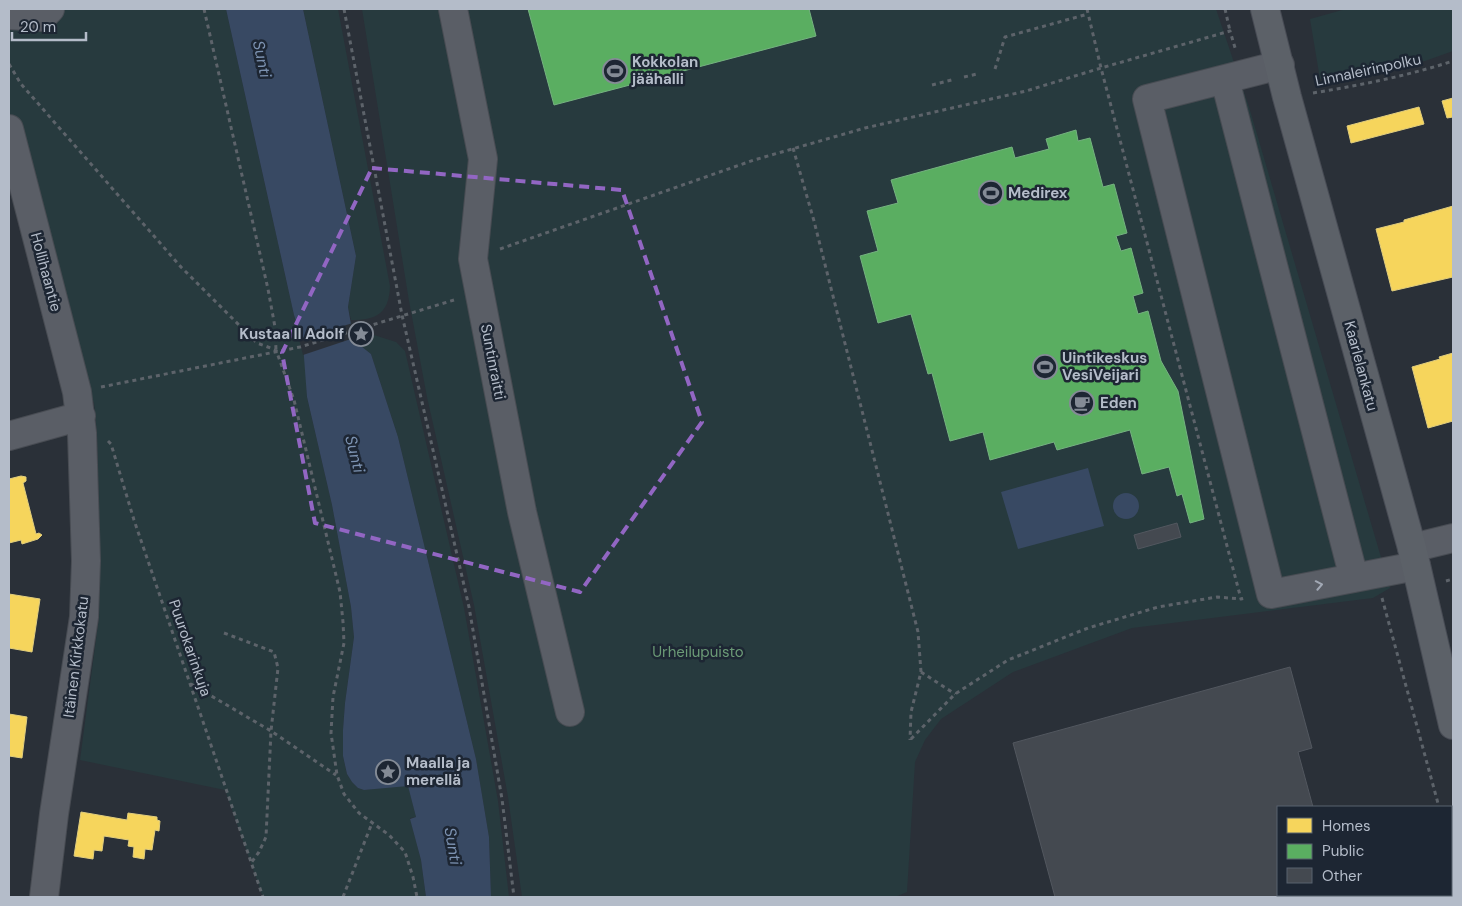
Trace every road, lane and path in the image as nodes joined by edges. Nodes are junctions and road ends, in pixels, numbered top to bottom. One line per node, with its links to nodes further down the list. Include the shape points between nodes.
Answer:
1 (50, 9): 9 (street, via 42,17)
2 (204, 9): 27 (path, via 268,289)
3 (344, 9): 26 (path)
4 (453, 9): 39 (street, Suntinraitti, via 483,158 473,259 522,512)
5 (1087, 9): 8 (path)
6 (1225, 9): 10 (path)
7 (1265, 9): 13 (main road, Kaarlelankatu)
8 (1088, 14): 14 (path); 15 (path, via 1005,37)
9 (9, 15)
10 (1230, 31)
11 (1453, 61): 21 (path, Linnaleirinpolku, via 1382,81)
12 (9, 64): 27 (path, via 21,84 181,267 257,343)
13 (1280, 66): 19 (street); 21 (main road, Kaarlelankatu)
14 (1101, 68): 23 (path, via 1026,91); 34 (path)
15 (995, 69)
16 (977, 74): 17 (path)
17 (964, 77)
18 (955, 79): 20 (path)
19 (1225, 80): 32 (street); 33 (street, via 1147,100)
20 (932, 85)
21 (1287, 97): 31 (main road, Kaarlelankatu)
22 (9, 129): 28 (street, Hollihaantie)
23 (793, 148): 24 (path); 36 (path, via 918,632)
24 (499, 250)
25 (462, 298): 26 (path)
26 (402, 315): 27 (path, via 300,347); 49 (path, via 469,607 502,799)
27 (276, 350): 28 (path); 42 (path, via 294,400 340,592 344,643 333,697 331,733)
28 (79, 404): 29 (street); 37 (path, Puurokarinkuja, via 111,444); 45 (street, Itäinen Kirkkokatu, via 86,561 84,618)
29 (9, 436)
30 (1453, 538): 31 (street)
31 (1414, 557): 32 (street); 40 (main road, Kaarlelankatu)
32 (1354, 578): 33 (street, one-way to 32)
33 (1271, 594): 34 (path)
34 (1241, 599): 38 (path, via 1217,597 1158,606 1088,628 1008,660)
35 (224, 632): 41 (path, via 274,652 278,668)
36 (922, 672): 38 (path); 38 (path, via 911,712 910,740)
37 (190, 684): 41 (path); 44 (path, Puurokarinkuja)
38 (955, 694)
39 (570, 712)
40 (1453, 725)
41 (271, 730): 42 (path); 44 (path, via 266,837)
42 (337, 775): 43 (path, via 344,794)
43 (372, 823): 47 (path); 48 (path, via 405,852)
44 (251, 863): 46 (path, Puurokarinkuja)
45 (44, 897)
46 (263, 897)
47 (342, 897)
48 (417, 897)
49 (514, 897)

